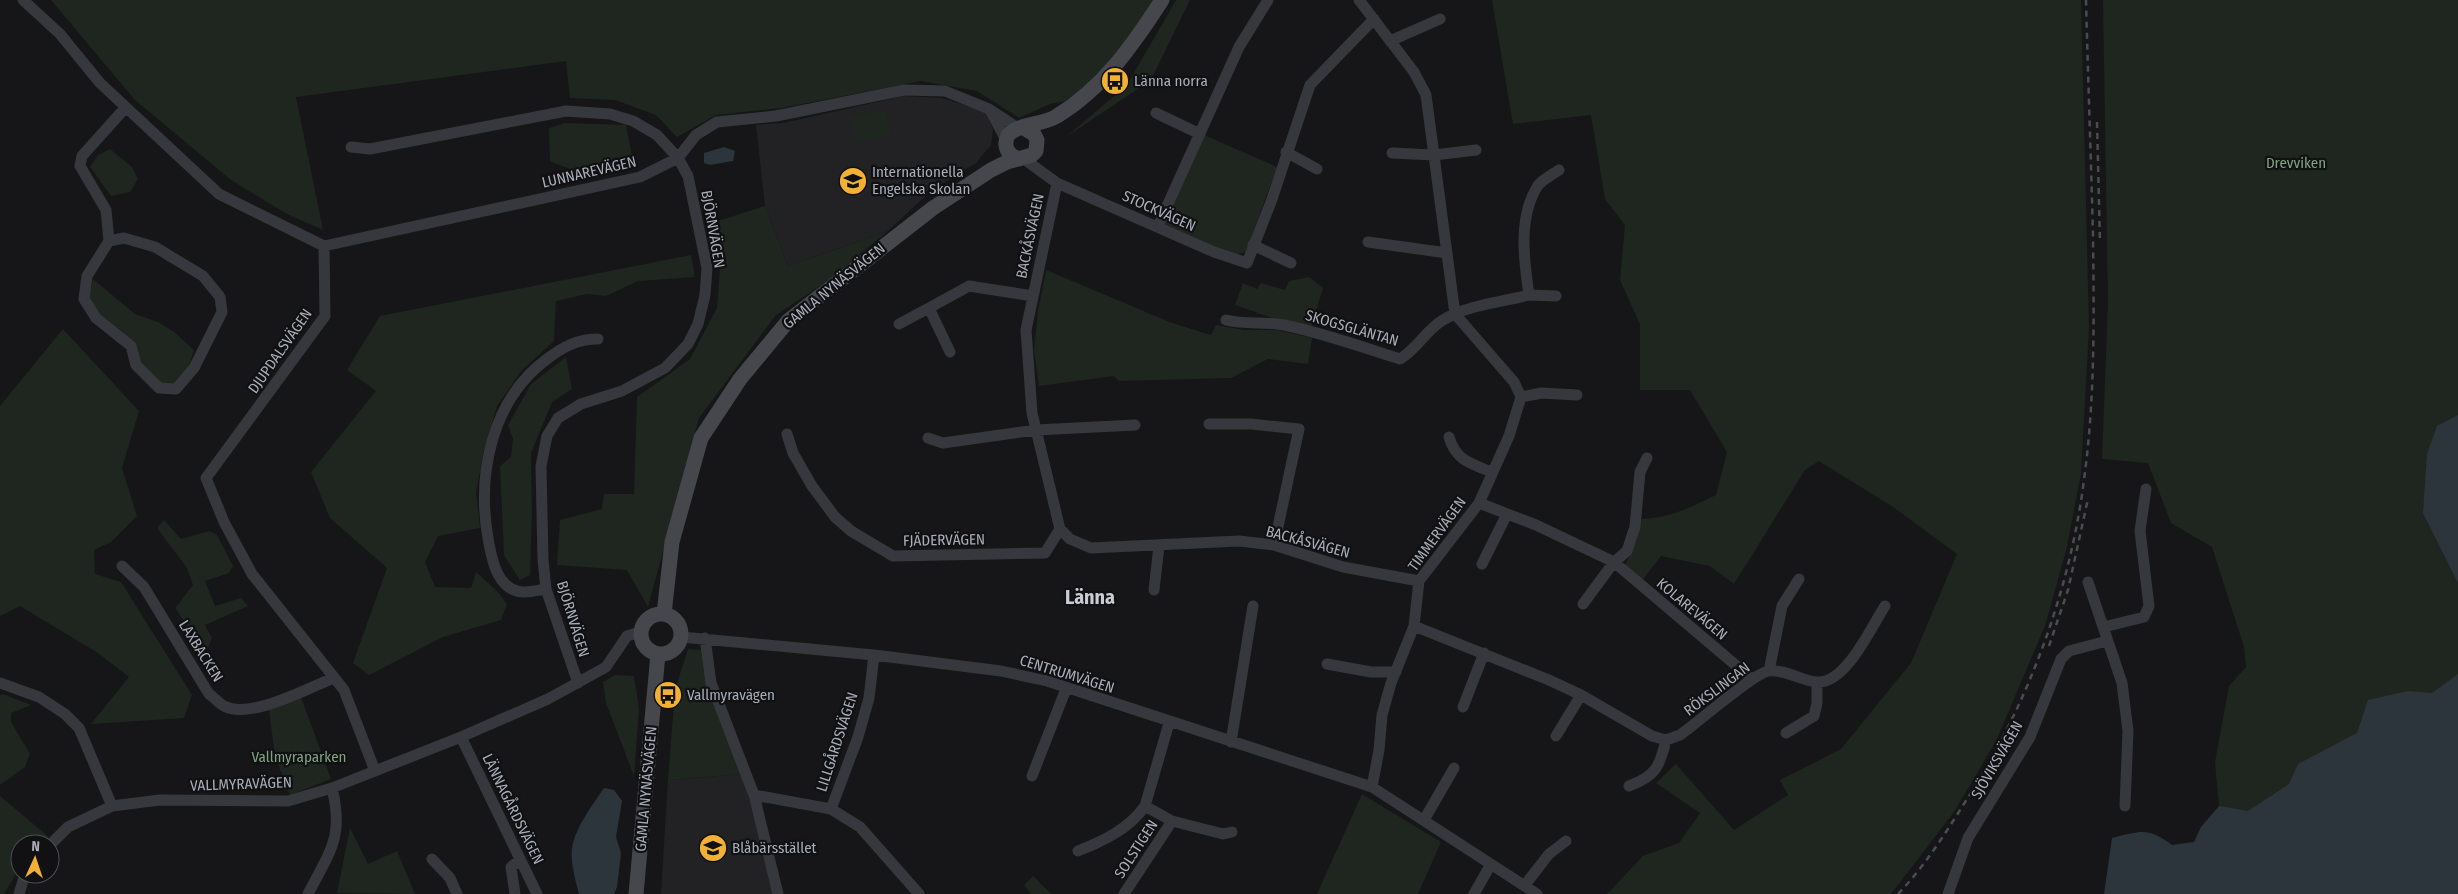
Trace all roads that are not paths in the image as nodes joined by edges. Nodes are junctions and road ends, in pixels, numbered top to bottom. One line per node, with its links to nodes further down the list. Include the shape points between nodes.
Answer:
1 (23, 0): 8 (street, via 60,34 100,83)
2 (1162, 0): 11 (street, GAMLA NYNÄSVÄGEN, via 1108,76 1077,104)
3 (1268, 0): 13 (street, via 1239,47)
4 (1359, 0): 6 (street)
5 (1440, 19): 7 (street)
6 (1374, 20): 7 (street); 18 (street, STOCKVÄGEN, via 1310,85)
7 (1390, 41): 20 (street, via 1426,94)
8 (126, 108): 27 (street, via 82,156 80,166 106,210); 30 (street, via 218,194)
9 (989, 109): 12 (street, LUNNAREVÄGEN); 14 (street); 21 (street, LUNNAREVÄGEN, via 945,91 904,90 776,116 717,122 696,135)
10 (1156, 113): 13 (street)
11 (1052, 119): 12 (street, GAMLA NYNÄSVÄGEN); 17 (street, GAMLA NYNÄSVÄGEN)
12 (1021, 128): 14 (street, GAMLA NYNÄSVÄGEN, via 1008,134); 17 (street, via 1034,134)
13 (1200, 134): 26 (street)
14 (1006, 143): 17 (street, via 1008,152); 24 (street, GAMLA NYNÄSVÄGEN)
15 (351, 147): 21 (street, BJÖRNVÄGEN, via 370,149 566,111 610,114 633,121 657,135)
16 (1476, 150): 20 (street)
17 (1029, 152): 24 (street, GAMLA NYNÄSVÄGEN); 25 (street, STOCKVÄGEN, via 1044,173)
18 (1286, 152): 22 (street); 29 (street, STOCKVÄGEN, via 1271,202)
19 (1392, 153): 20 (street)
20 (1434, 155): 31 (street)
21 (678, 158): 30 (street, LUNNAREVÄGEN, via 640,177); 64 (street, BJÖRNVÄGEN, via 688,176 707,268 698,324 688,344 664,368 622,391 581,404 558,418 547,436 541,466)
22 (1317, 169)
23 (1559, 170): 33 (street, via 1538,185 1530,202 1524,240)
24 (973, 181): 69 (street, GAMLA NYNÄSVÄGEN, via 933,208 788,321 740,378 702,438 672,542)
25 (1057, 182): 26 (street, STOCKVÄGEN); 34 (street, BACKÅSVÄGEN)
26 (1158, 226): 29 (street, STOCKVÄGEN, via 1214,252 1247,263)
27 (109, 241): 27 (street, via 87,276 84,299 96,318 130,346 136,365 159,388 176,389 194,368 222,312 220,296 203,276 155,247 124,238)
28 (1368, 242): 31 (street)
29 (1253, 244): 32 (street)
30 (324, 246): 82 (street, DJUPDALSVÄGEN, via 325,316 206,478 224,522 252,574)
31 (1447, 253): 37 (street)
32 (1291, 263)
33 (1529, 295): 35 (street); 37 (street)
34 (1033, 296): 36 (street, BACKÅSVÄGEN, via 969,286); 46 (street, BACKÅSVÄGEN, via 1026,330)
35 (1556, 296)
36 (928, 308): 39 (street, BACKÅSVÄGEN); 41 (street)
37 (1455, 314): 38 (street, SKOGSGLÄNTAN, via 1441,321 1400,359 1285,325 1241,324); 43 (street, via 1514,382)
38 (1226, 320)
39 (899, 324)
40 (598, 339): 64 (street, via 582,339 561,348 534,368 500,415 489,455 484,521 498,576 509,587 522,593)
41 (950, 352)
42 (1577, 395): 43 (street)
43 (1521, 397): 51 (street, TIMMERVÄGEN, via 1509,436)
44 (1209, 424): 56 (street, via 1299,429)
45 (1135, 425): 46 (street)
46 (1036, 430): 49 (street, via 943,443); 55 (street, BACKÅSVÄGEN)
47 (788, 434): 55 (street, FJÄDERVÄGEN, via 793,453 835,517 851,531 893,556 1045,552)
48 (1449, 437): 51 (street, via 1452,449 1460,457)
49 (928, 438)
50 (1647, 458): 58 (street, via 1640,472 1635,527 1627,551)
51 (1491, 472): 53 (street, TIMMERVÄGEN)
52 (2146, 489): 71 (street, via 2140,531 2149,606 2144,617)
53 (1479, 503): 54 (street, KOLAREVÄGEN); 62 (street, TIMMERVÄGEN)
54 (1507, 514): 58 (street, KOLAREVÄGEN); 59 (street)
55 (1060, 529): 57 (street, BACKÅSVÄGEN, via 1070,539 1091,548)
56 (1274, 545): 57 (street, BACKÅSVÄGEN, via 1239,542); 62 (street, BACKÅSVÄGEN, via 1343,567)
57 (1159, 546): 65 (street)
58 (1614, 562): 66 (street); 83 (street, KOLAREVÄGEN)
59 (1482, 564)
60 (122, 566): 82 (street, LAXBACKEN, via 144,587 209,694 224,706 245,710 270,704)
61 (1799, 579): 80 (street, via 1782,606)
62 (1419, 581): 70 (street, TIMMERVÄGEN)
63 (2088, 582): 71 (street)
64 (546, 589): 86 (street, BJÖRNVÄGEN)
65 (1154, 590)
66 (1583, 604)
67 (1253, 606): 95 (street)
68 (1885, 606): 84 (street, via 1849,663 1834,679)
69 (664, 614): 72 (street, via 651,616); 73 (street, via 677,622)
70 (1414, 626): 76 (street); 81 (street, TIMMERVÄGEN)
71 (2104, 627): 75 (street)
72 (640, 632): 77 (street, via 647,649); 86 (street, VALLMYRAVÄGEN, via 626,636 606,668)
73 (680, 637): 74 (street, CENTRUMVÄGEN); 77 (street, via 673,650)
74 (706, 638): 78 (street, CENTRUMVÄGEN); 102 (street, via 711,683)
75 (2107, 641): 105 (street, via 2122,683 2128,730); 127 (street, SJÖVIKSVÄGEN, via 2069,651 2060,659 2030,737 1968,838)
76 (1484, 653): 88 (street); 89 (street)
77 (658, 654): 121 (street, GAMLA NYNÄSVÄGEN)
78 (874, 655): 87 (street, CENTRUMVÄGEN, via 1001,671); 106 (street, LILLGÅRDSVÄGEN, via 869,698 858,737)
79 (1327, 664): 81 (street, via 1371,672)
80 (1769, 671): 83 (street, RÖKSLINGAN); 84 (street, RÖKSLINGAN)
81 (1396, 672): 100 (street, TIMMERVÄGEN, via 1382,715 1380,750)
82 (334, 678): 97 (street, DJUPDALSVÄGEN, via 344,690)
83 (1752, 678): 94 (street, RÖKSLINGAN, via 1680,735)
84 (1817, 682): 91 (street, via 1818,704 1814,716)
85 (0, 683): 103 (street, via 38,697 65,714 79,728)
86 (578, 683): 93 (street, VALLMYRAVÄGEN)
87 (1066, 689): 90 (street, CENTRUMVÄGEN); 98 (street)
88 (1580, 695): 92 (street); 94 (street, via 1652,736)
89 (1463, 707)
90 (1169, 723): 95 (street, CENTRUMVÄGEN); 104 (street, SOLSTIGEN)
91 (1786, 733)
92 (1556, 736)
93 (461, 737): 97 (street, VALLMYRAVÄGEN); 114 (street, LÄNNAGÅRDSVÄGEN)
94 (1666, 740): 99 (street, via 1660,763 1642,781)
95 (1231, 742): 100 (street, CENTRUMVÄGEN)
96 (1454, 768): 107 (street)
97 (375, 771): 101 (street, VALLMYRAVÄGEN)
98 (1032, 776)
99 (1629, 786)
100 (1372, 787): 107 (street, CENTRUMVÄGEN)
101 (332, 788): 103 (street, VALLMYRAVÄGEN, via 288,801 160,800); 117 (street, via 338,813 337,832)
102 (754, 795): 106 (street); 122 (street)
103 (112, 806): 110 (street, VALLMYRAVÄGEN, via 68,827)
104 (1145, 806): 108 (street, SOLSTIGEN); 112 (street, SOLSTIGEN, via 1135,820)
105 (2125, 806)
106 (830, 809): 123 (street, via 860,827)
107 (1424, 820): 115 (street, CENTRUMVÄGEN)
108 (1172, 821): 109 (street, SOLSTIGEN, via 1222,834); 124 (street, SOLSTIGEN)
109 (1232, 832)
110 (60, 835)
111 (1566, 841): 116 (street, via 1549,854)
112 (1078, 851)
113 (432, 860): 118 (street, via 450,878)
114 (520, 860): 119 (street, via 511,868); 120 (street, LÄNNAGÅRDSVÄGEN)
115 (1491, 864): 116 (street, CENTRUMVÄGEN); 125 (street)
116 (1525, 885): 126 (street, CENTRUMVÄGEN)
117 (308, 894)
118 (457, 894)
119 (515, 894)
120 (537, 894)
121 (636, 894)
122 (778, 894)
123 (919, 894)
124 (1124, 894)
125 (1474, 894)
126 (1537, 894)
127 (1948, 894)

